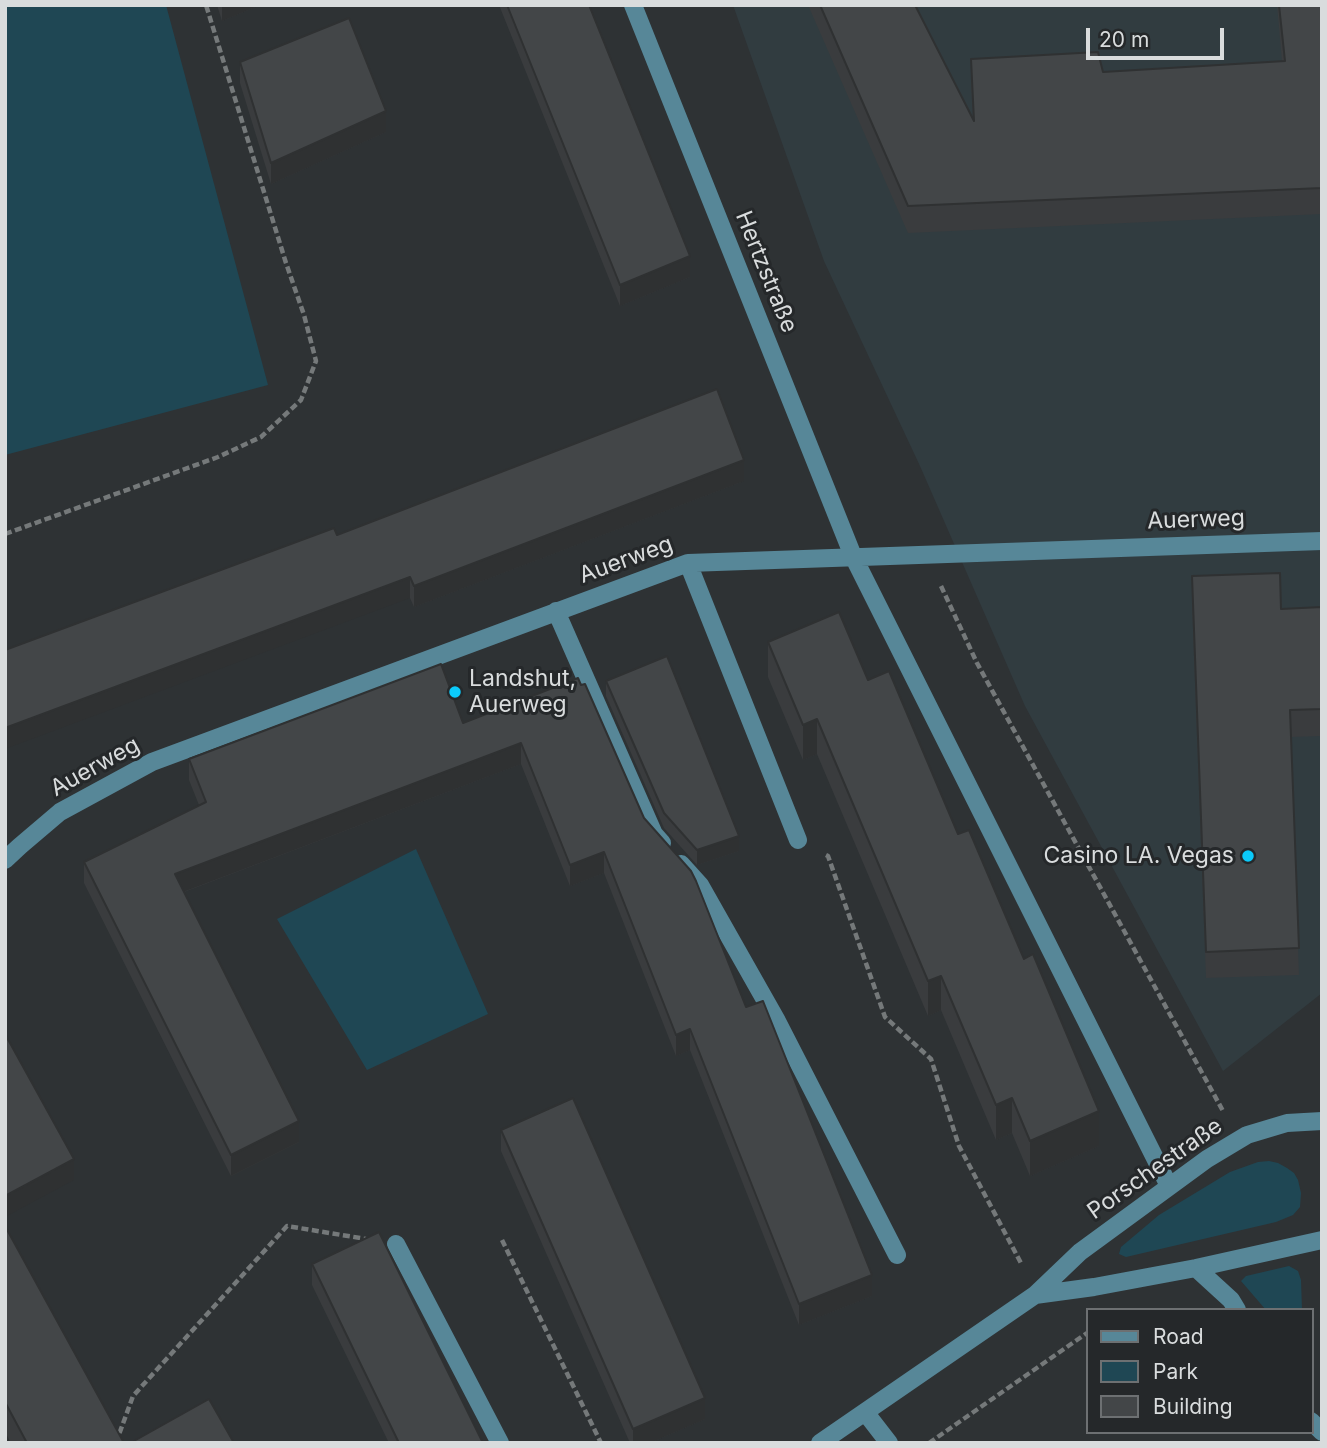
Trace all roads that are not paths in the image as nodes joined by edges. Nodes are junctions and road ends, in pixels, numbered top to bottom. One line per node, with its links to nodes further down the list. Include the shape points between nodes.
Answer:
1 (633, 5): 3 (street, Hertzstraße)
2 (1322, 541): 3 (street, Auerweg)
3 (852, 556): 4 (street, Auerweg); 9 (street, Hertzstraße)
4 (688, 563): 5 (street, Auerweg); 6 (street)
5 (556, 611): 7 (street, Auerweg, via 152,762 60,812); 12 (street, via 654,834 700,885 777,1021)
6 (798, 840)
7 (5, 860)
8 (1322, 1121): 9 (street, Porschestraße, via 1287,1123 1247,1135)
9 (1169, 1186): 14 (street, Porschestraße, via 1080,1252)
10 (1322, 1240): 13 (street, Porschestraße)
11 (396, 1244): 17 (street)
12 (897, 1255)
13 (1196, 1268): 14 (street, Porschestraße); 15 (street)
14 (1035, 1295): 16 (street, Porschestraße)
15 (1236, 1308)
16 (865, 1412): 18 (street, Porschestraße); 19 (street)
17 (500, 1443)
18 (820, 1443)
19 (889, 1443)

